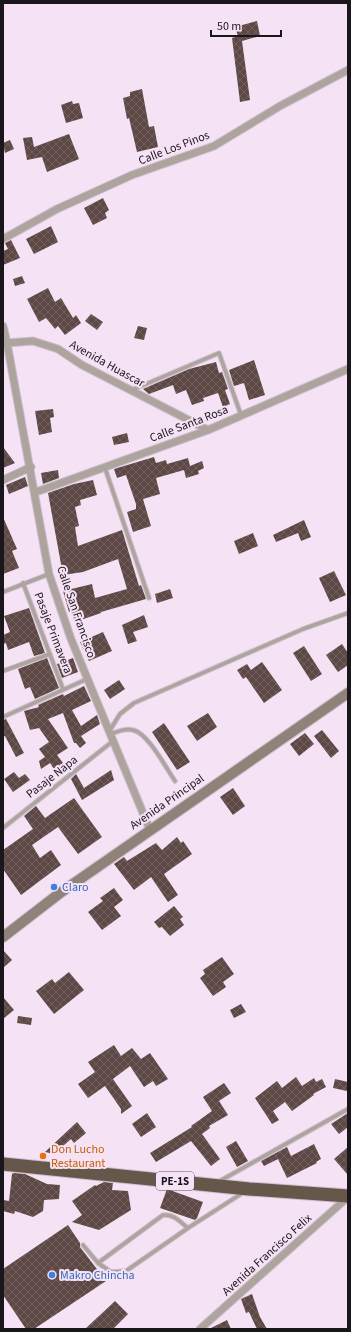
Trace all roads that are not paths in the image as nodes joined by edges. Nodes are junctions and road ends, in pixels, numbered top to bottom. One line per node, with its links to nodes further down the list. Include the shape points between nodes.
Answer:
1 (348, 70): 2 (street, Calle Los Pinos, via 280,106 214,146 132,176 57,209)
2 (3, 239)
3 (3, 326): 4 (street)
4 (5, 344): 6 (street, Avenida Huascar, via 33,341 43,343); 9 (street, Calle San Francisco)
5 (348, 369): 7 (street, Calle Santa Rosa)
6 (132, 390): 7 (lane, via 219,353); 8 (street, Avenida Huascar)
7 (241, 415): 8 (street, Calle Santa Rosa)
8 (208, 430): 10 (street, Calle Santa Rosa)
9 (31, 467): 11 (street); 12 (street, Calle San Francisco)
10 (105, 468): 12 (street, Calle Santa Rosa); 16 (lane)
11 (3, 480)
12 (36, 492): 13 (street, Calle San Francisco)
13 (50, 574): 14 (lane); 20 (street, Calle San Francisco, via 71,639)
14 (23, 584): 15 (lane); 18 (lane, Pasaje Primavera)
15 (3, 592)
16 (149, 598)
17 (348, 612): 24 (lane, via 134,703 120,714)
18 (50, 654): 19 (lane); 21 (lane, Pasaje Primavera)
19 (3, 671)
20 (88, 679): 21 (lane); 24 (street, Calle San Francisco)
21 (63, 689): 23 (lane)
22 (348, 693): 27 (main road, Avenida Principal)
23 (3, 717)
24 (112, 735): 25 (lane, via 126,730 140,733); 26 (lane, Pasaje Napa); 27 (street, Calle San Francisco)
25 (175, 781)
26 (3, 828)
27 (150, 830): 28 (main road, Avenida Principal, via 60,893)
28 (3, 937)
29 (348, 1109): 31 (lane)
30 (3, 1164): 31 (highway, PE-1S)
31 (212, 1185): 32 (highway, PE-1S)
32 (249, 1189): 33 (highway, PE-1S); 34 (lane)
33 (348, 1197): 37 (street, Avenida Francisco Felix)
34 (188, 1228): 36 (lane, via 126,1271 111,1272); 36 (lane, via 175,1217 162,1215)
35 (83, 1245): 36 (lane)
36 (98, 1263)
37 (200, 1329)

